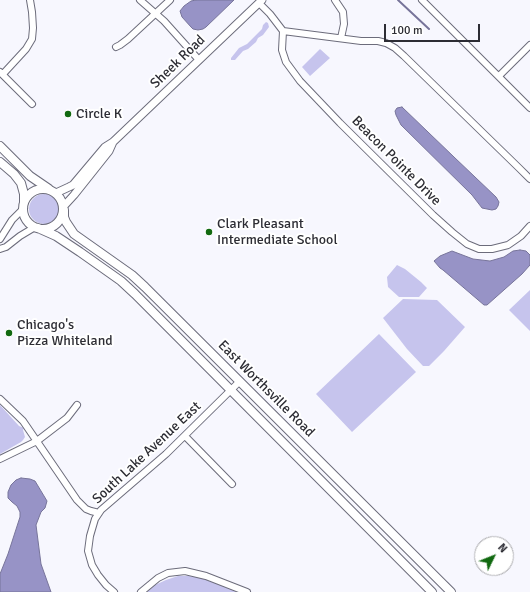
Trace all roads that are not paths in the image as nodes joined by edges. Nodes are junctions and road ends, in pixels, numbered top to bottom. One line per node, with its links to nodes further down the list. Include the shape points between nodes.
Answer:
1 (30, 0): 13 (street, via 32,39 26,49)
2 (140, 0): 7 (street)
3 (170, 0): 7 (street)
4 (335, 0): 9 (street, via 343,12)
5 (422, 0): 14 (street)
6 (260, 1): 8 (street); 12 (street, Sheek Road)
7 (156, 13): 11 (street); 12 (street)
8 (282, 31): 9 (street); 24 (street, Beacon Pointe Drive, via 282,50 286,62 300,81 434,215 467,244 479,249 508,245)
9 (341, 38): 20 (street, via 378,41 395,48)
10 (530, 45): 14 (street)
11 (116, 47)
12 (199, 60): 17 (street, Sheek Road)
13 (1, 73): 15 (street)
14 (499, 76): 16 (street)
15 (32, 104)
16 (530, 108)
17 (113, 142): 21 (street, Sheek Road, via 105,147 73,185); 23 (street, Sheek Road, via 109,151)
18 (0, 146): 21 (main road, via 30,176)
19 (0, 162): 22 (main road, via 21,182)
20 (530, 179)
21 (54, 192): 22 (main road, via 45,189 34,191 25,200); 23 (main road, via 63,203)
22 (24, 206): 25 (main road, via 23,211 28,222); 26 (street)
23 (63, 208): 25 (main road, via 60,221 56,225 44,229); 28 (main road, East Worthsville Road, via 66,222 74,234 137,278)
24 (530, 226)
25 (37, 227): 27 (street); 29 (main road, East Worthsville Road, via 59,238 121,281)
26 (0, 239)
27 (0, 249)
28 (240, 382): 29 (street, South Lake Avenue East); 41 (main road, East Worthsville Road)
29 (231, 391): 32 (street, South Lake Avenue East); 40 (main road, East Worthsville Road)
30 (0, 399): 33 (street, via 23,421)
31 (77, 405): 33 (street, via 67,418)
32 (185, 436): 35 (street); 36 (street, South Lake Avenue East)
33 (36, 441): 34 (street); 36 (street, via 77,500 91,512)
34 (0, 458)
35 (232, 484)
36 (99, 513): 37 (street, South Lake Avenue East, via 90,536 88,551 98,575)
37 (114, 592)
38 (141, 592): 39 (street, via 163,576 185,571 206,576)
39 (247, 592)
40 (432, 592)
41 (451, 592)

